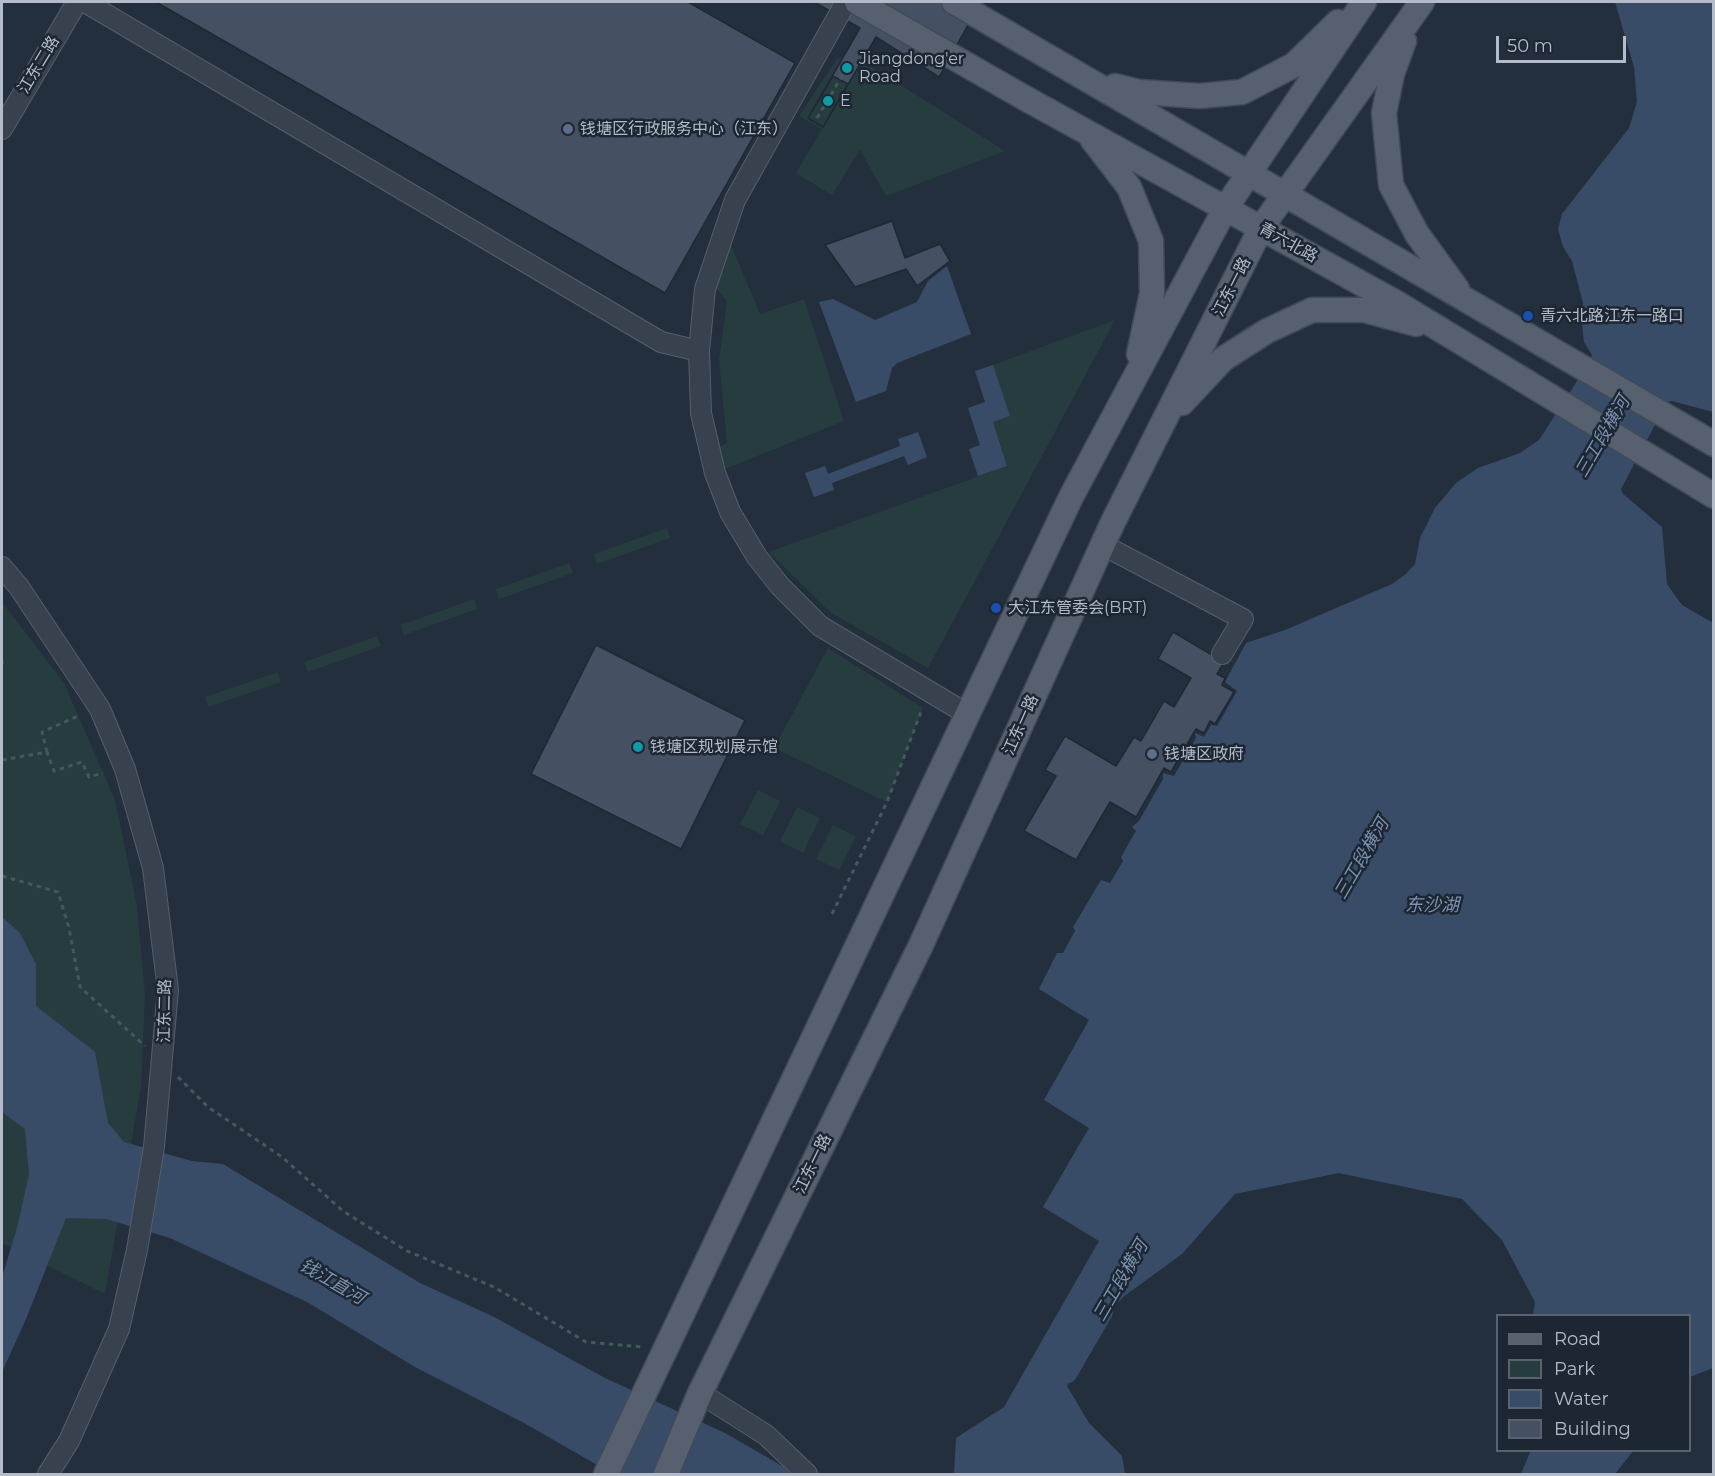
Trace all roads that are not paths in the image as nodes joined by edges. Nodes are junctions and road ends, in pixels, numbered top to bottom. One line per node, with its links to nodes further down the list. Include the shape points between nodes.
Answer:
1 (77, 2): 10 (street, 江东二路)
2 (85, 2): 18 (street, via 661,342)
3 (846, 2): 18 (street, via 735,200 705,289)
4 (857, 2): 11 (main road, 青六北路)
5 (954, 2): 9 (main road)
6 (1359, 2): 9 (main road, via 1294,64 1242,92 1200,96 1139,92)
7 (1364, 2): 12 (main road)
8 (1418, 7): 13 (main road, 江东一路); 16 (main road, via 1392,74 1384,113 1391,185 1417,234)
9 (1089, 79): 12 (main road)
10 (2, 129)
11 (1087, 132): 14 (main road, 青六北路); 19 (main road, via 1129,187 1151,240 1152,293)
12 (1249, 172): 13 (main road); 14 (main road)
13 (1285, 193): 15 (main road, 江东一路); 16 (main road)
14 (1226, 209): 15 (main road, 青六北路); 19 (main road)
15 (1261, 228): 17 (main road, 青六北路); 20 (main road, 江东一路)
16 (1462, 296): 21 (main road)
17 (1443, 332): 20 (main road, via 1364,310 1312,310 1223,358); 22 (main road, 青六北路)
18 (699, 351): 26 (street, via 701,414 715,473 730,512 757,557 820,626)
19 (1134, 379): 26 (main road, via 1071,497)
20 (1162, 425): 23 (main road, 江东一路)
21 (1713, 444)
22 (1713, 496)
23 (1103, 545): 25 (street, via 1246,613); 27 (main road, 江东一路, via 921,945)
24 (2, 567): 28 (street, 江东二路, via 100,709 125,769 153,868 168,990 154,1147 119,1329 69,1442)
25 (1222, 654)
26 (967, 714): 29 (main road)
27 (696, 1403): 30 (main road, 江东一路); 31 (street, via 766,1436)
28 (48, 1474)
29 (606, 1474)
30 (666, 1474)
31 (807, 1474)

